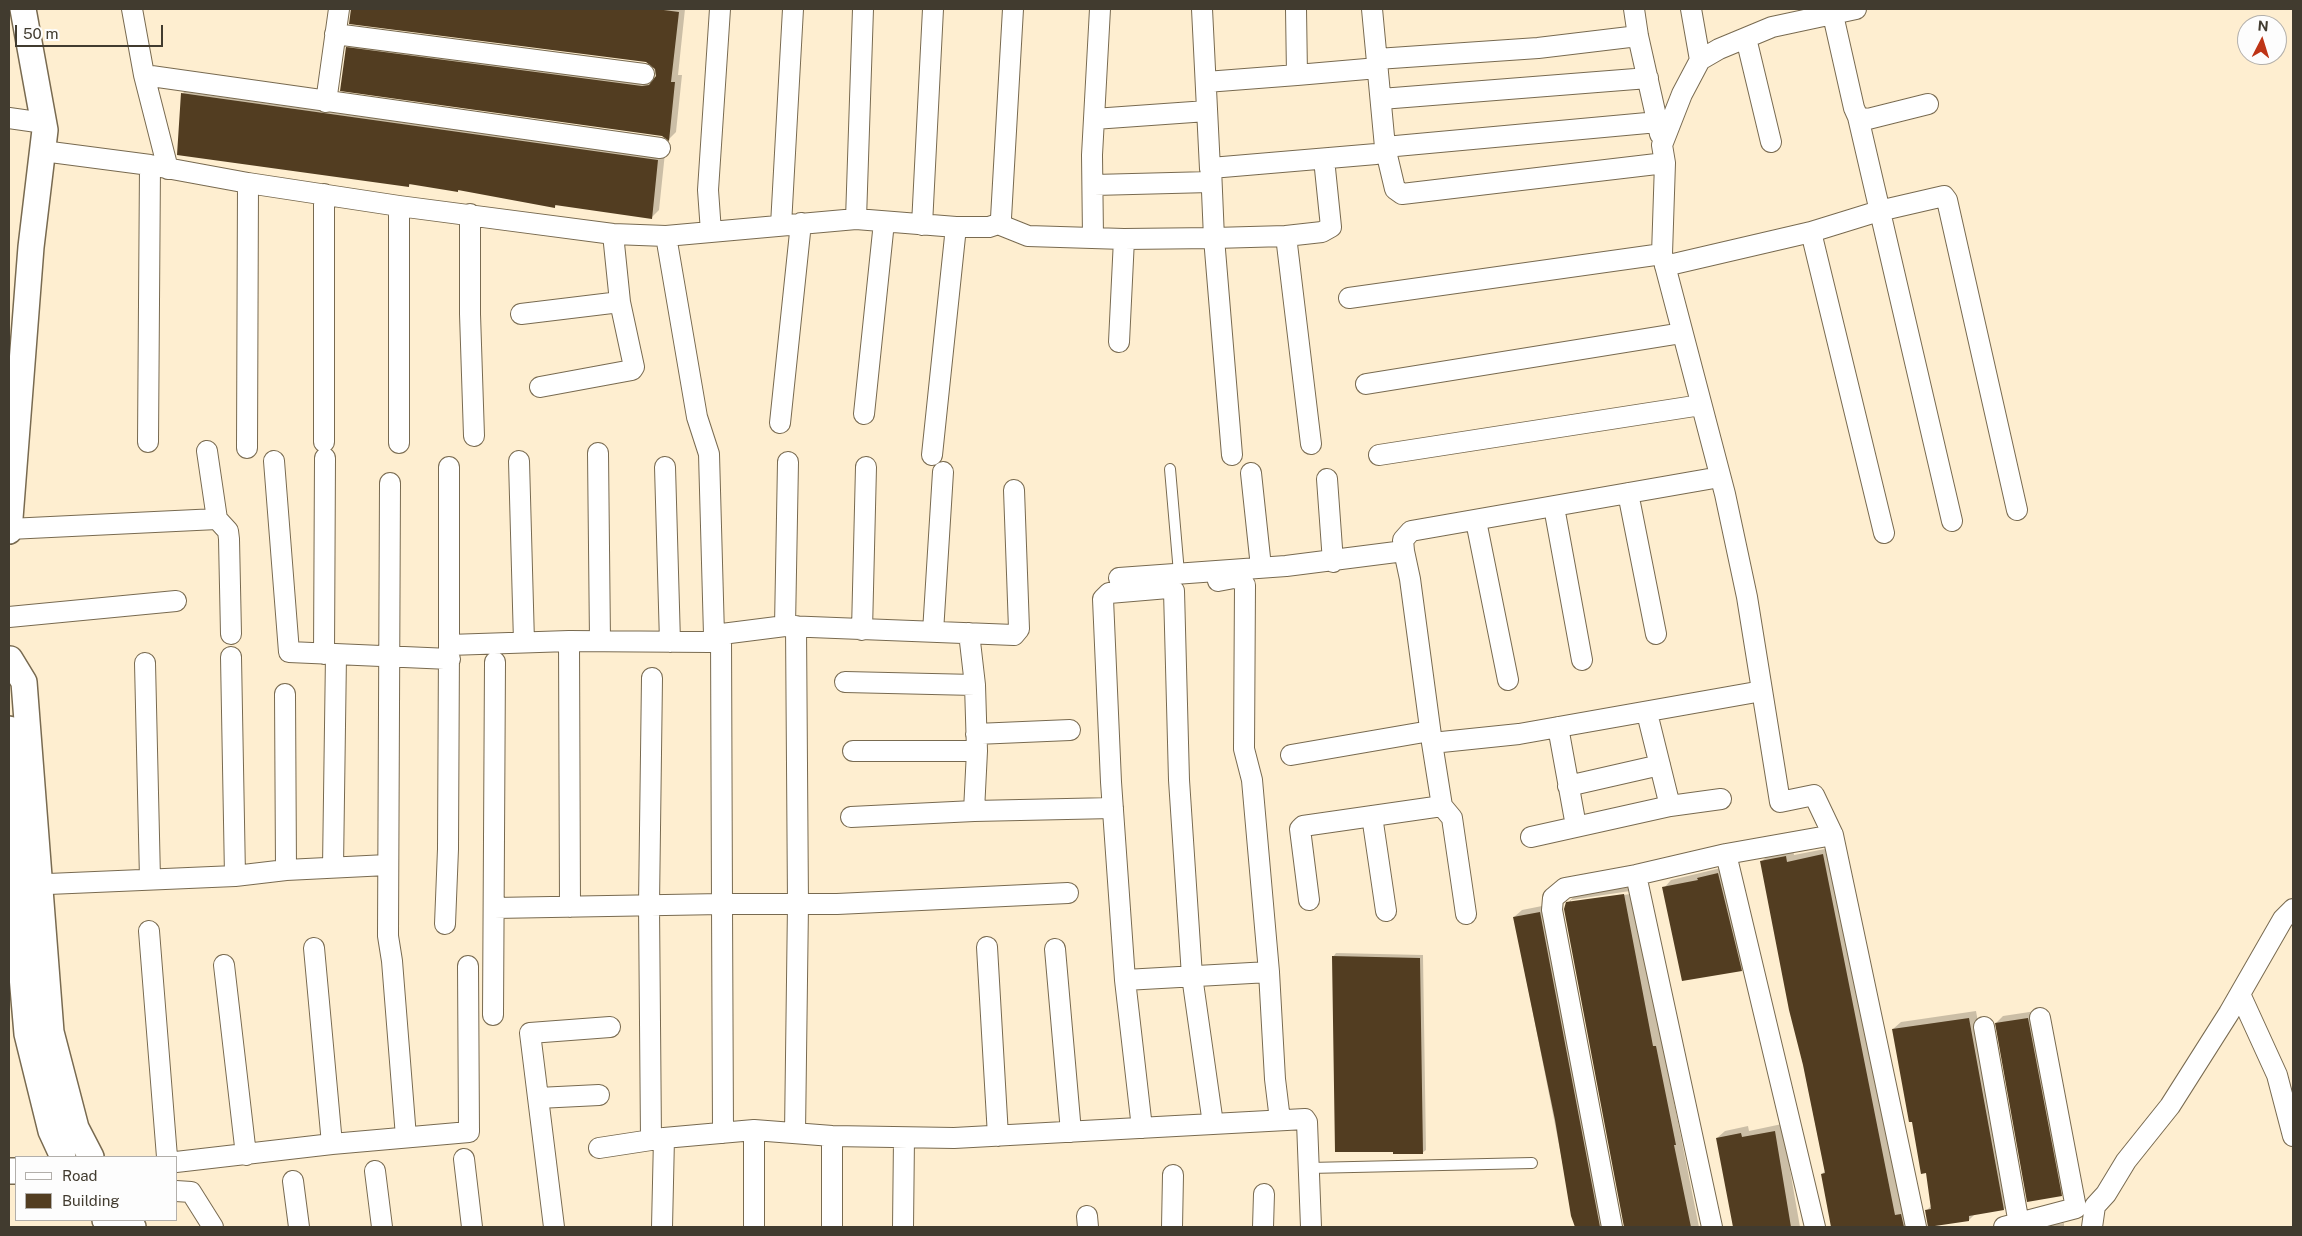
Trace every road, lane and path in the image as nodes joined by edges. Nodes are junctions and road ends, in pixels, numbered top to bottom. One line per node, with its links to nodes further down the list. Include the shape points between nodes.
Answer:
1 (23, 9): 37 (street)
2 (132, 9): 26 (street)
3 (339, 9): 19 (street)
4 (720, 9): 58 (street, via 708,190)
5 (793, 9): 54 (street)
6 (862, 9): 52 (street)
7 (933, 9): 55 (street)
8 (1013, 9): 56 (street, via 1001,218)
9 (1100, 9): 35 (street)
10 (1202, 9): 28 (street)
11 (1296, 9): 25 (street)
12 (1372, 9): 13 (street); 23 (street)
13 (1376, 9)
14 (1634, 9): 20 (street)
15 (1691, 9): 22 (street)
16 (1856, 9): 17 (street)
17 (1833, 15): 18 (street); 33 (street)
18 (1770, 18): 21 (street)
19 (335, 34): 24 (street); 30 (street)
20 (1638, 36): 23 (street); 27 (street)
21 (1746, 38): 22 (street); 38 (street)
22 (1700, 60): 42 (street, via 1682,94)
23 (1377, 64): 25 (street); 29 (street)
24 (644, 74)
25 (1297, 75): 28 (street)
26 (144, 76): 30 (street); 44 (street)
27 (1648, 78): 29 (street); 36 (street)
28 (1206, 82): 32 (street)
29 (1381, 99): 40 (street)
30 (326, 102): 39 (street)
31 (1928, 104): 33 (street, via 1868,119)
32 (1207, 110): 35 (street); 45 (street)
33 (1858, 116): 50 (street)
34 (9, 118): 37 (street)
35 (1094, 119): 47 (street)
36 (1658, 122): 40 (street); 42 (street)
37 (44, 123): 41 (street)
38 (1771, 142)
39 (660, 148)
40 (1381, 150): 42 (street, via 1395,189 1402,194); 43 (street)
41 (43, 151): 44 (street); 74 (street)
42 (1664, 154): 66 (street)
43 (1324, 159): 45 (street); 62 (street, via 1331,227 1322,232)
44 (159, 167): 46 (street); 79 (street)
45 (1210, 176): 47 (street); 64 (street)
46 (248, 183): 48 (street); 82 (street)
47 (1094, 185): 63 (street)
48 (324, 194): 49 (street); 126 (street, via 324,450)
49 (399, 206): 51 (street); 80 (street)
50 (1879, 211): 59 (street); 101 (street, via 1940,196 1947,200); 104 (street)
51 (470, 214): 60 (street); 78 (street)
52 (856, 219): 53 (street); 54 (street)
53 (884, 222): 55 (street); 76 (street)
54 (791, 224): 58 (street); 77 (street)
55 (922, 224): 57 (street)
56 (998, 224): 57 (street); 63 (street, via 1028,236)
57 (956, 227): 116 (street, via 937,463)
58 (711, 232): 61 (street)
59 (1811, 232): 66 (street); 106 (street)
60 (613, 234): 61 (street); 68 (street)
61 (666, 236): 120 (street, via 697,417 708,454)
62 (1286, 236): 64 (street); 81 (street)
63 (1093, 237): 65 (street)
64 (1214, 238): 65 (street); 85 (street)
65 (1124, 239): 71 (street)
66 (1663, 260): 67 (street); 70 (street)
67 (1349, 298)
68 (620, 302): 69 (street); 73 (street, via 634,366 632,370)
69 (521, 314)
70 (1682, 333): 72 (street); 75 (street)
71 (1119, 342)
72 (1366, 384)
73 (540, 387)
74 (14, 391): 105 (street)
75 (1701, 405): 86 (street); 95 (street)
76 (864, 414)
77 (780, 423)
78 (474, 436)
79 (148, 442)
80 (399, 443)
81 (1311, 444)
82 (247, 448)
83 (207, 451): 102 (street)
84 (598, 453): 122 (street)
85 (1232, 455)
86 (1379, 455)
87 (274, 461): 126 (street, via 289,652)
88 (520, 461): 123 (street)
89 (788, 462): 114 (street)
90 (450, 466): 125 (street)
91 (664, 467): 124 (street)
92 (866, 468): 115 (street)
93 (1170, 469): 111 (lane)
94 (1251, 473): 109 (street)
95 (1720, 477): 99 (street); 137 (street, via 1747,597)
96 (1327, 480): 108 (street)
97 (390, 483): 128 (street)
98 (1014, 490): 117 (street, via 1019,629 1014,635)
99 (1628, 493): 100 (street); 119 (street)
100 (1554, 507): 103 (street); 130 (street)
101 (2017, 510)
102 (217, 519): 105 (street); 118 (street, via 228,531 229,539)
103 (1476, 521): 107 (street, via 1411,531 1403,540); 134 (street)
104 (1952, 521)
105 (9, 530)
106 (1884, 534)
107 (1404, 551): 108 (street); 143 (street)
108 (1333, 562): 109 (street)
109 (1261, 566): 111 (street)
110 (1119, 578): 111 (street)
111 (1175, 581): 153 (street, via 1109,593 1103,599); 185 (street, via 1234,578 1245,584 1244,749 1252,780); 186 (street, via 1178,780)
112 (176, 601): 113 (street)
113 (9, 617)
114 (791, 626): 115 (street); 120 (street); 171 (street)
115 (862, 630): 116 (street)
116 (933, 632): 117 (street)
117 (969, 633): 136 (street)
118 (231, 634)
119 (1656, 634)
120 (717, 635): 124 (street, via 710,642); 170 (street)
121 (569, 641): 122 (street); 123 (street); 173 (street)
122 (600, 641): 124 (street)
123 (524, 642): 125 (street)
124 (670, 642)
125 (450, 652): 128 (street); 178 (street)
126 (330, 655): 128 (street); 162 (street)
127 (231, 657): 165 (street)
128 (390, 657): 161 (street)
129 (9, 658): 167 (street, via 24,682)
130 (1582, 660)
131 (495, 662): 174 (street)
132 (145, 663): 166 (street)
133 (652, 678): 172 (street)
134 (1508, 680)
135 (845, 682): 136 (street)
136 (976, 685): 144 (street)
137 (1762, 691): 139 (street); 158 (street, via 1780,802 1814,795)
138 (285, 694): 163 (street)
139 (1647, 713): 140 (street); 147 (street)
140 (1558, 728): 143 (street); 149 (street)
141 (9, 729): 148 (street)
142 (1070, 730): 144 (street)
143 (1431, 737): 146 (street); 151 (street)
144 (977, 742): 145 (street); 154 (street)
145 (853, 751)
146 (1291, 755)
147 (1660, 765): 149 (street); 152 (street)
148 (10, 771): 167 (street)
149 (1568, 786): 157 (street)
150 (1721, 799): 152 (street)
151 (1442, 806): 155 (street); 177 (street, via 1452,818)
152 (1670, 806): 157 (street)
153 (1113, 808): 154 (street); 187 (street)
154 (974, 811): 156 (street)
155 (1372, 816): 169 (street, via 1300,829); 176 (street)
156 (851, 817)
157 (1576, 826): 159 (street)
158 (1833, 835): 160 (street); 241 (street)
159 (1531, 837)
160 (1726, 854): 164 (street); 240 (street)
161 (387, 865): 162 (street); 207 (street, via 388,936)
162 (333, 867): 163 (street)
163 (286, 870): 165 (street)
164 (1636, 874): 238 (street, via 1565,888 1553,898 1552,910); 239 (street)
165 (235, 876): 166 (street)
166 (150, 879): 167 (street)
167 (29, 885): 188 (street); 214 (street, via 51,1032 76,1128)
168 (1068, 893): 171 (street)
169 (1309, 900)
170 (722, 904): 171 (street); 172 (street); 202 (street)
171 (798, 904): 203 (street)
172 (650, 905): 173 (street); 209 (street)
173 (570, 907): 174 (street)
174 (494, 908): 190 (street)
175 (2293, 909): 189 (street, via 2283,919)
176 (1386, 910)
177 (1466, 914)
178 (445, 924)
179 (149, 931): 215 (street)
180 (986, 947): 205 (street)
181 (314, 948): 210 (street)
182 (1055, 949): 201 (street)
183 (224, 965): 212 (street)
184 (468, 966): 207 (street, via 470,1130 466,1133)
185 (1269, 972): 186 (street); 197 (street)
186 (1192, 976): 187 (street); 198 (street)
187 (1125, 980): 199 (street)
188 (16, 989): 213 (street, via 51,1131)
189 (2240, 994): 194 (street); 242 (street, via 2170,1106 2095,1206)
190 (493, 1015)
191 (2040, 1018): 225 (street, via 2076,1208)
192 (610, 1027): 196 (street, via 530,1032)
193 (1984, 1027): 225 (street)
194 (2285, 1075): 206 (street)
195 (600, 1094): 196 (street)
196 (538, 1098): 230 (street)
197 (1280, 1120): 198 (street); 219 (street, via 1306,1120)
198 (1213, 1124): 199 (street)
199 (1142, 1128): 201 (street)
200 (754, 1130): 202 (street); 203 (street); 232 (street)
201 (1072, 1132): 205 (street)
202 (723, 1133): 209 (street)
203 (795, 1133): 204 (street)
204 (832, 1136): 208 (street); 233 (street)
205 (998, 1136): 208 (street)
206 (2293, 1136)
207 (406, 1137): 210 (street)
208 (904, 1138): 234 (street)
209 (658, 1139): 211 (street); 231 (street)
210 (332, 1144): 212 (street)
211 (599, 1148)
212 (246, 1155): 217 (street)
213 (63, 1156)
214 (90, 1156)
215 (167, 1156)
216 (464, 1159): 229 (street)
217 (178, 1162)
218 (1532, 1163): 219 (lane)
219 (1309, 1168): 237 (street)
220 (375, 1171): 228 (street)
221 (1173, 1175): 235 (street)
222 (293, 1181): 227 (street)
223 (178, 1190): 226 (street, via 191,1192)
224 (1264, 1194): 236 (street)
225 (2012, 1225)
226 (213, 1227)
227 (299, 1227)
228 (382, 1227)
229 (472, 1227)
230 (554, 1227)
231 (662, 1227)
232 (754, 1227)
233 (832, 1227)
234 (903, 1227)
235 (1172, 1227)
236 (1263, 1227)
237 (1311, 1227)
238 (1612, 1227)
239 (1712, 1227)
240 (1816, 1227)
241 (1916, 1227)
242 (2092, 1227)

